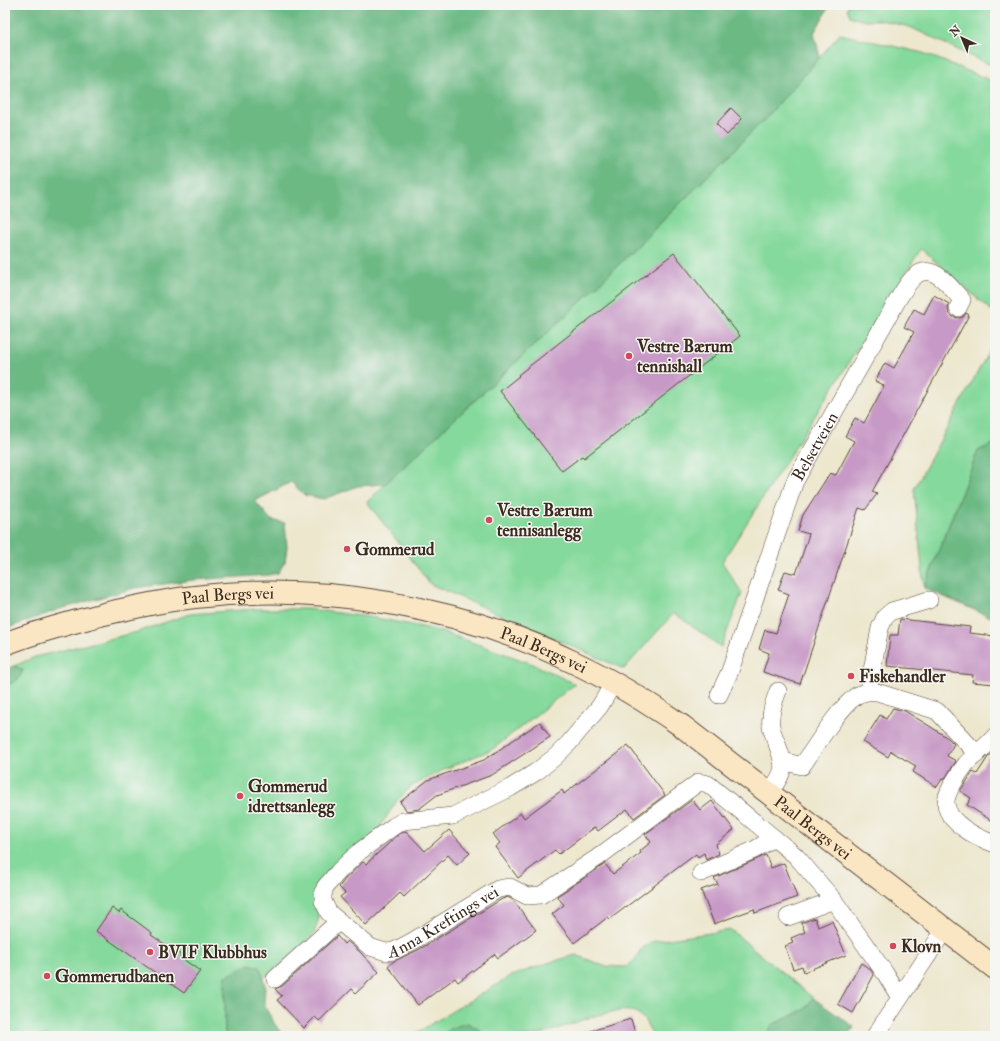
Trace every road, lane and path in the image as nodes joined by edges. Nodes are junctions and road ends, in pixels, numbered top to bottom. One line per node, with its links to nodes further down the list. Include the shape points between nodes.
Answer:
1 (958, 308): 7 (street, Belsetveien, via 962,300 945,281 934,272 928,271 914,277 897,301 795,481 730,671)
2 (930, 600): 6 (street, via 892,611 885,616 880,628)
3 (5, 644): 4 (street, Paal Bergs vei, via 70,623 195,597 247,593 300,593 360,598 475,623 540,646)
4 (614, 682): 11 (street, Paal Bergs vei, via 682,726); 17 (street, Anna Kreftings vei, via 600,706 569,743 536,772 453,816 403,821 359,852 325,887 323,901 329,913)
5 (778, 691): 10 (street, via 771,718)
6 (868, 691): 9 (street, via 937,711); 10 (street, via 856,695 841,711 802,766)
7 (719, 695)
8 (995, 736): 9 (street)
9 (977, 754): 13 (street, via 966,764 948,792 946,802 948,812 954,820 979,838)
10 (783, 761): 11 (street, via 783,771)
11 (769, 792): 18 (street, Paal Bergs vei)
12 (774, 838): 14 (street, via 754,850); 15 (street, Anna Kreftings vei, via 796,856); 17 (street, Anna Kreftings vei, via 708,784 699,782 597,858 540,895 527,896 510,887 498,889 394,951 386,952 370,947)
13 (995, 844)
14 (701, 873)
15 (834, 900): 16 (street); 21 (street, Anna Kreftings vei)
16 (788, 917)
17 (339, 922): 20 (street)
18 (945, 929): 19 (street, Paal Bergs vei); 21 (street)
19 (995, 968)
20 (275, 979)
21 (900, 998): 22 (street)
22 (875, 1036)

